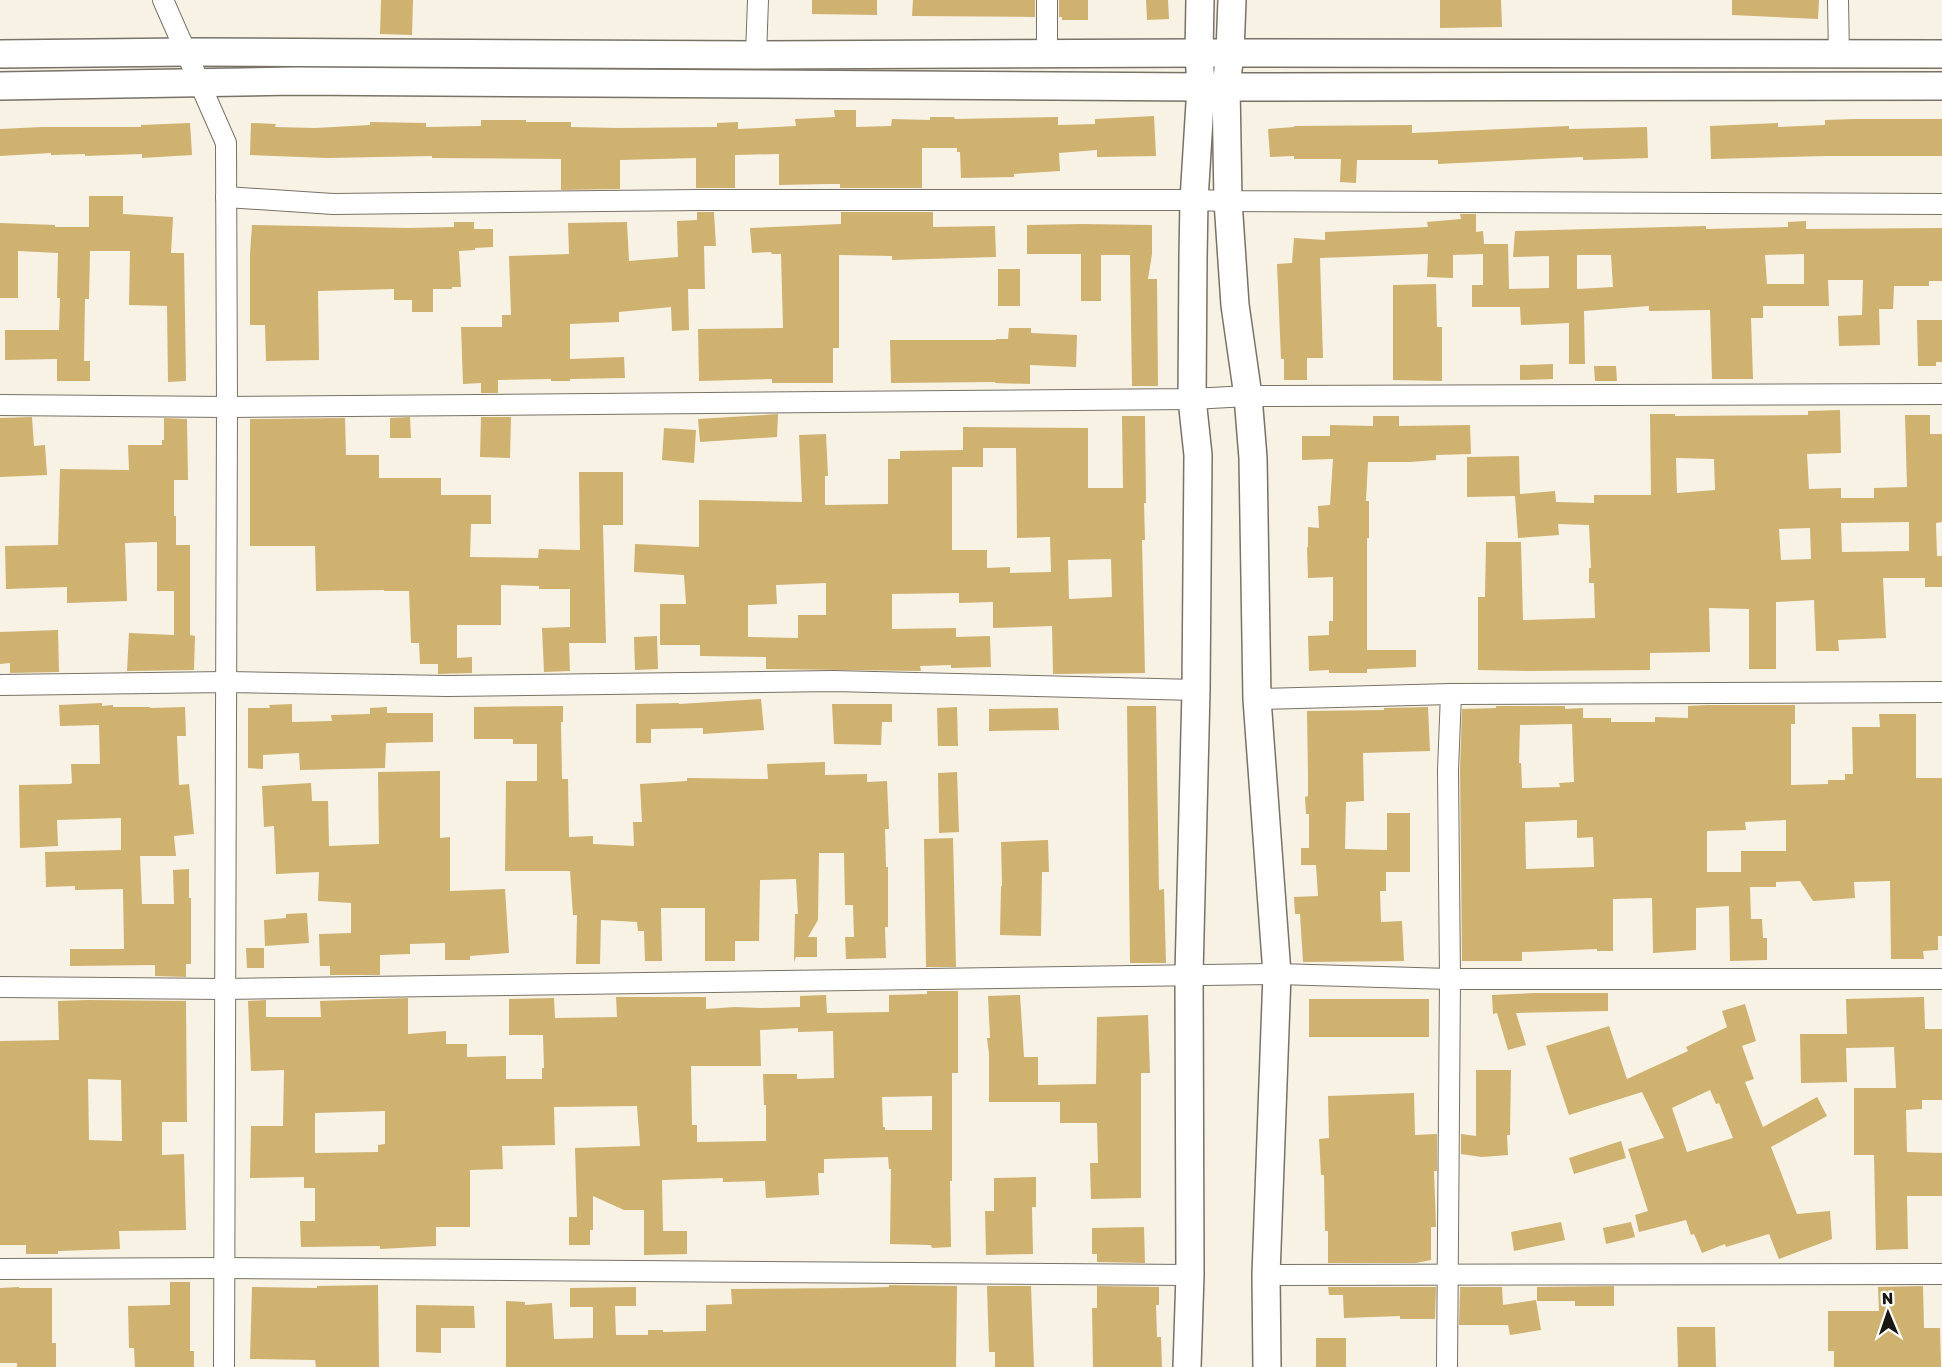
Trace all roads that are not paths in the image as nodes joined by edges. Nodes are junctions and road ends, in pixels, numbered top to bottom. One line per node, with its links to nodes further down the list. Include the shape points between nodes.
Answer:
1 (163, 0): 7 (street)
2 (758, 0): 13 (street)
3 (1047, 0): 9 (street)
4 (1200, 0): 8 (street)
5 (1232, 0): 10 (street)
6 (1838, 0): 14 (street)
7 (187, 52): 11 (street); 13 (street); 15 (street)
8 (1199, 52): 9 (street); 10 (street); 18 (street)
9 (1047, 53): 13 (street)
10 (1230, 53): 14 (street); 18 (street)
11 (0, 54)
12 (1942, 54): 14 (street)
13 (756, 55)
14 (1839, 55)
15 (201, 84): 16 (street); 18 (street, via 295,81); 19 (street, via 226,142)
16 (0, 86)
17 (1942, 86): 18 (street)
18 (1213, 87): 20 (street); 21 (street)
19 (226, 197): 20 (street, via 333,204); 27 (street)
20 (1194, 200): 21 (street); 25 (street)
21 (1228, 201): 22 (street); 24 (street, via 1235,305)
22 (1942, 204)
23 (1942, 394): 24 (street)
24 (1248, 396): 25 (street); 33 (street, via 1253,458)
25 (1192, 399): 27 (street); 30 (street, via 1198,455)
26 (0, 405): 27 (street)
27 (227, 407): 28 (street)
28 (226, 682): 29 (street); 30 (street, via 447,686 833,681); 39 (street)
29 (0, 685)
30 (1196, 690): 35 (street)
31 (1942, 692): 32 (street)
32 (1451, 694): 33 (street); 36 (street)
33 (1257, 699): 34 (street)
34 (1277, 974): 35 (street); 36 (street); 45 (street)
35 (1189, 975): 39 (street); 44 (street)
36 (1450, 979): 37 (street); 42 (street)
37 (1942, 979)
38 (0, 987): 39 (street)
39 (225, 989): 40 (street)
40 (224, 1268): 41 (street); 44 (street); 46 (street)
41 (0, 1269)
42 (1448, 1274): 43 (street); 45 (street); 49 (street)
43 (1942, 1274)
44 (1190, 1275): 47 (street)
45 (1266, 1275): 48 (street)
46 (224, 1367)
47 (1187, 1367)
48 (1267, 1367)
49 (1447, 1367)

